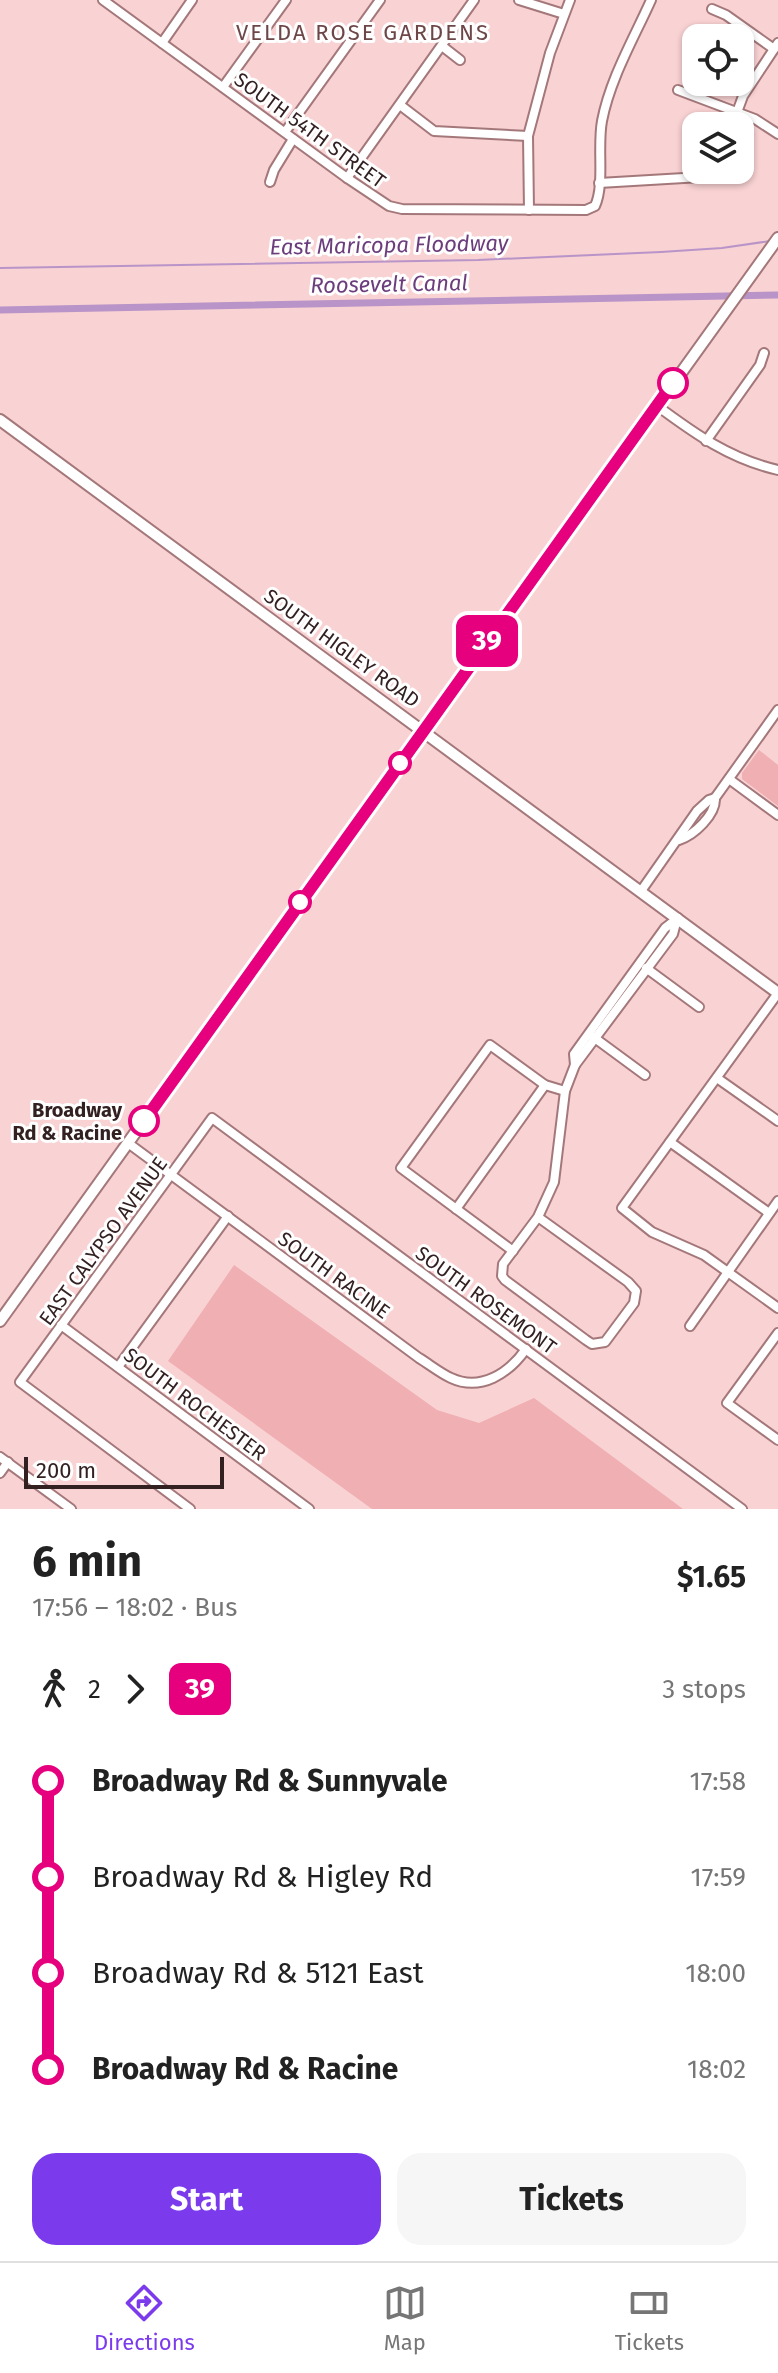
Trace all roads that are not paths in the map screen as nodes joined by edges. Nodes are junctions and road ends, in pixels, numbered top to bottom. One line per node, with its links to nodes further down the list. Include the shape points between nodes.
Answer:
1 (103, 0): 11 (street, SOUTH 54TH STREET)
2 (286, 0): 15 (street)
3 (380, 0): 20 (street)
4 (474, 0): 12 (street)
5 (519, 0): 10 (street)
6 (570, 0): 10 (street)
7 (651, 0): 27 (street, via 602,118)
8 (189, 1): 11 (street)
9 (712, 9): 13 (street)
10 (564, 14): 22 (street)
11 (162, 43): 15 (street, SOUTH 54TH STREET)
12 (442, 46): 14 (street); 17 (street)
13 (776, 46): 18 (street, via 753,77)
14 (460, 60)
15 (223, 87): 20 (street, SOUTH 54TH STREET)
16 (678, 90): 18 (street)
17 (400, 105): 22 (street, via 434,131); 25 (street)
18 (737, 112)
19 (754, 119): 21 (street)
20 (285, 132): 23 (street, SOUTH 54TH STREET)
21 (778, 134)
22 (528, 136): 28 (street)
23 (293, 139): 25 (street, SOUTH 54TH STREET); 26 (street)
24 (682, 176): 27 (street)
25 (347, 178): 28 (street, SOUTH 54TH STREET, via 402,209)
26 (270, 182)
27 (599, 183): 28 (street, SOUTH 54TH STREET, via 595,206 586,210)
28 (529, 210)
29 (778, 238): 31 (main road)
30 (764, 353): 33 (street)
31 (656, 405): 33 (street); 36 (main road)
32 (0, 420): 36 (main road, SOUTH HIGLEY ROAD)
33 (706, 441): 34 (street, via 744,461)
34 (778, 470)
35 (778, 710): 37 (street)
36 (424, 730): 39 (main road, SOUTH HIGLEY ROAD); 53 (main road)
37 (729, 779): 38 (street); 39 (street, via 707,818 679,840)
38 (778, 815)
39 (641, 891): 40 (main road, SOUTH HIGLEY ROAD)
40 (678, 918): 41 (street); 42 (street, via 673,934); 43 (main road, SOUTH HIGLEY ROAD)
41 (639, 963): 42 (street); 45 (street)
42 (647, 969): 44 (street); 45 (street)
43 (778, 993): 47 (street)
44 (699, 1007)
45 (592, 1036): 46 (street); 49 (street, via 574,1054)
46 (645, 1075)
47 (717, 1078): 51 (street); 52 (street)
48 (545, 1085): 49 (street); 56 (street); 56 (street, via 490,1045 401,1168)
49 (565, 1091): 59 (street, via 554,1182)
50 (212, 1118): 54 (street, EAST CALYPSO AVENUE); 67 (street, SOUTH ROSEMONT)
51 (778, 1121)
52 (670, 1142): 57 (street); 61 (street, via 622,1208 652,1232)
53 (128, 1143): 54 (street, SOUTH RACINE); 63 (main road)
54 (171, 1175): 58 (street, SOUTH RACINE); 64 (street, EAST CALYPSO AVENUE)
55 (778, 1201): 57 (street)
56 (456, 1209): 60 (street)
57 (769, 1213): 61 (street)
58 (228, 1216): 67 (street, SOUTH RACINE, via 452,1379 483,1382 499,1377); 68 (street)
59 (538, 1217): 60 (street); 60 (street, via 636,1291 612,1335 592,1344 505,1280 503,1264)
60 (513, 1251)
61 (728, 1272): 62 (street); 65 (street)
62 (778, 1308)
63 (0, 1321)
64 (61, 1325): 68 (street, SOUTH ROCHESTER); 74 (street, EAST CALYPSO AVENUE, via 20,1382)
65 (690, 1326)
66 (778, 1333): 69 (street, via 727,1403)
67 (526, 1349): 76 (street, SOUTH ROSEMONT)
68 (118, 1367): 75 (street, SOUTH ROCHESTER)
69 (778, 1440)
70 (4, 1460): 71 (street); 72 (street)
71 (0, 1473)
72 (60, 1506): 73 (street)
73 (71, 1509)
74 (190, 1509)
75 (309, 1509)
76 (742, 1509)

